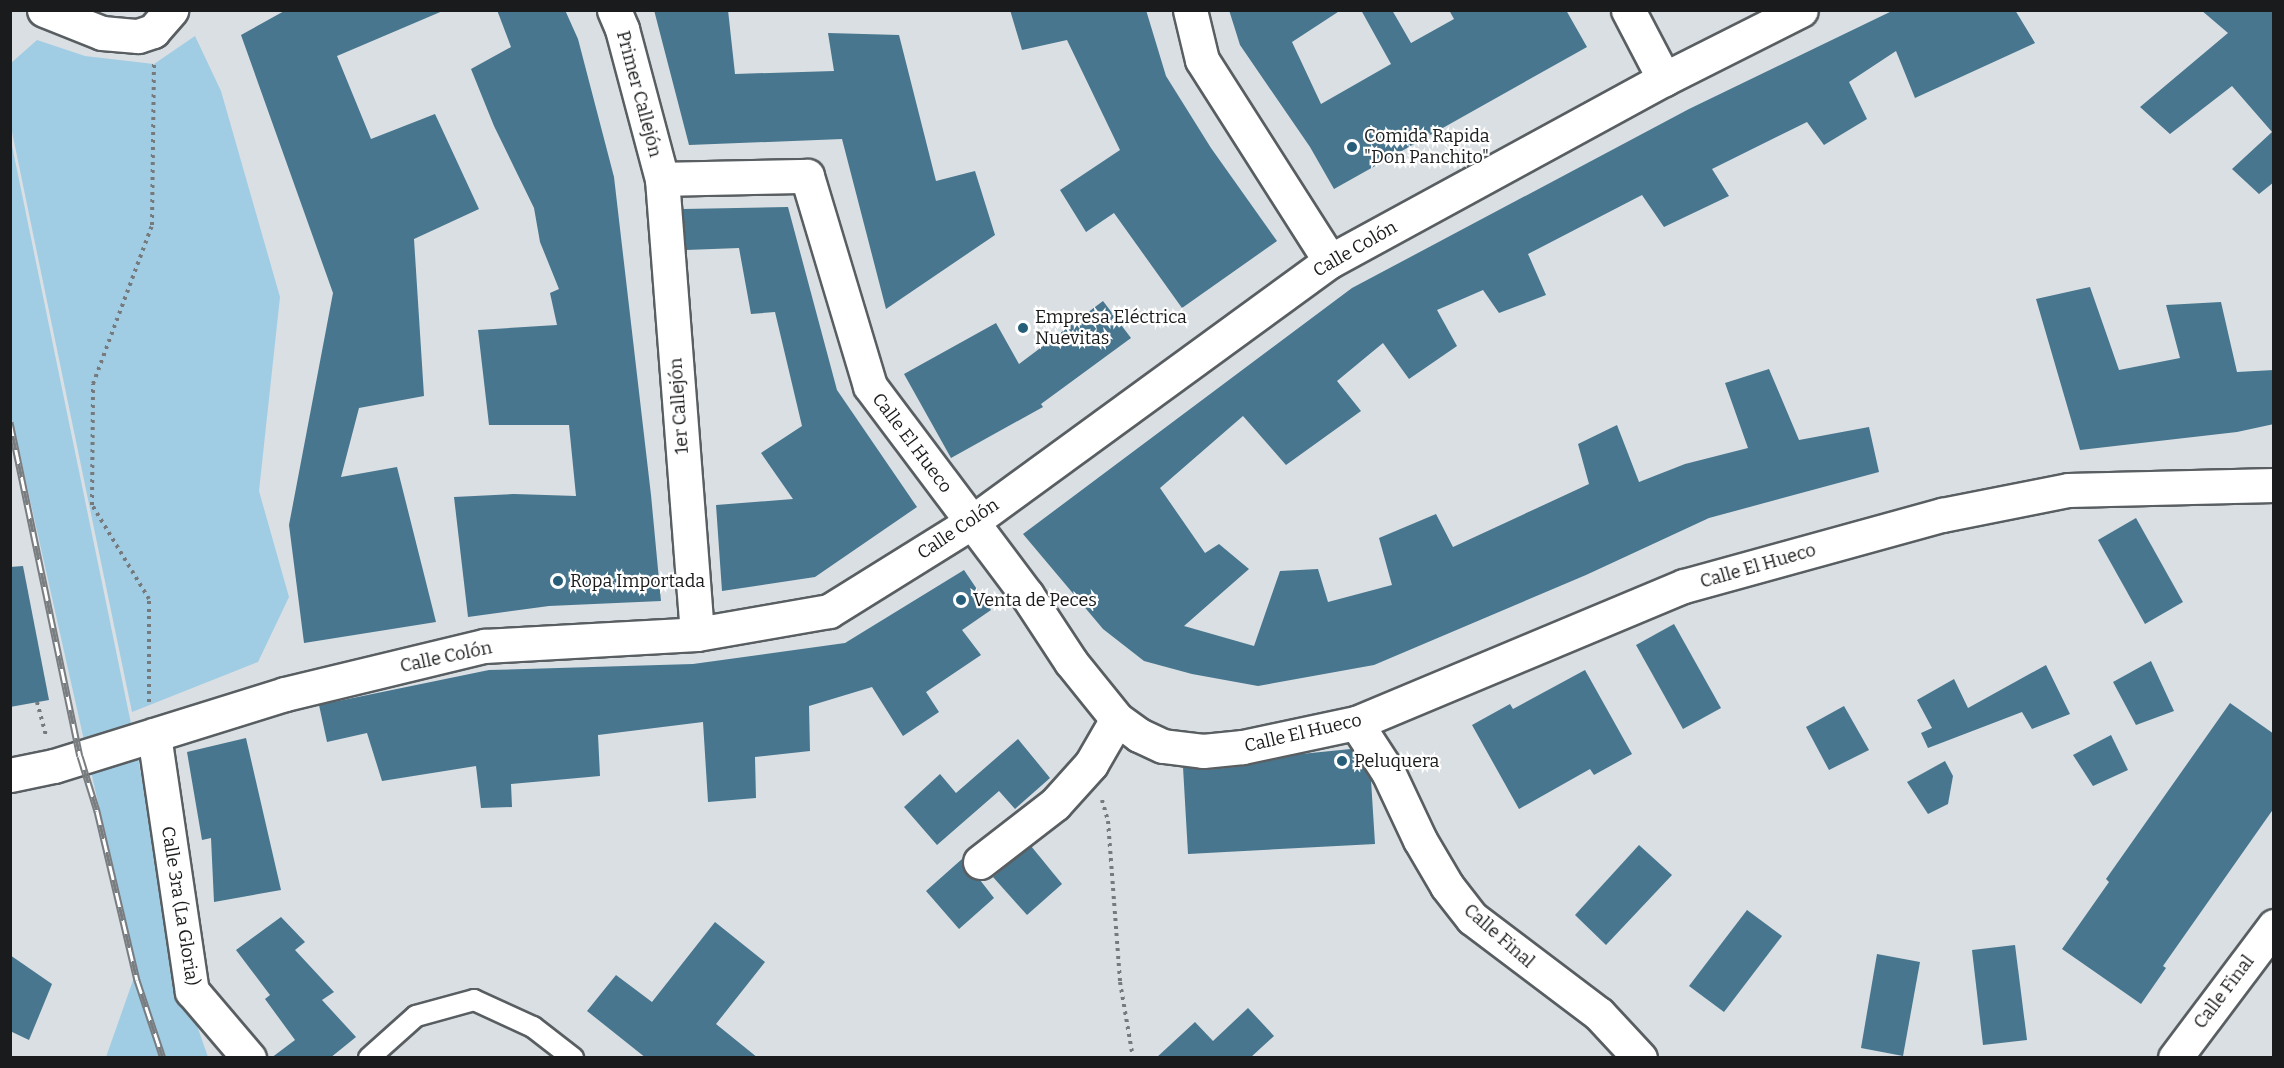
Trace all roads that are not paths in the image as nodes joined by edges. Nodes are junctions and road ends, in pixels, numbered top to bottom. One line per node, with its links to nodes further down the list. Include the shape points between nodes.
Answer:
1 (45, 10): 6 (street, via 102,33 138,36 153,31)
2 (614, 10): 8 (street, Primer Callejón)
3 (1190, 10): 9 (street, via 1202,60)
4 (1628, 10): 7 (street)
5 (1801, 10): 7 (street, Calle Colón)
6 (169, 14)
7 (1664, 79): 9 (street, Calle Colón)
8 (662, 179): 11 (street, Calle El Hueco, via 807,176 870,386); 12 (street, 1er Callejón)
9 (1330, 261): 11 (street, Calle Colón)
10 (2274, 485): 14 (street, Calle El Hueco, via 2068,490 1894,527 1684,586)
11 (972, 522): 12 (street, Calle Colón, via 829,611); 13 (street, Calle El Hueco, via 1028,595 1071,662)
12 (697, 634): 15 (street, Calle Colón, via 483,646 285,694)
13 (1117, 719): 14 (street, Calle El Hueco, via 1163,746 1203,751 1243,747); 17 (street, via 1091,764 1055,804)
14 (1356, 723): 22 (street, Calle Final, via 1388,772 1447,886 1472,918 1599,1014)
15 (154, 735): 16 (street, Calle Colón, via 54,766); 19 (street, Calle 3ra (La Gloria), via 192,992)
16 (10, 775)
17 (980, 862)
18 (2274, 926): 23 (street, Calle Final)
19 (249, 1058)
20 (369, 1058): 21 (lane, via 416,1016 474,1000 533,1027)
21 (573, 1058)
22 (1640, 1058)
23 (2175, 1058)

